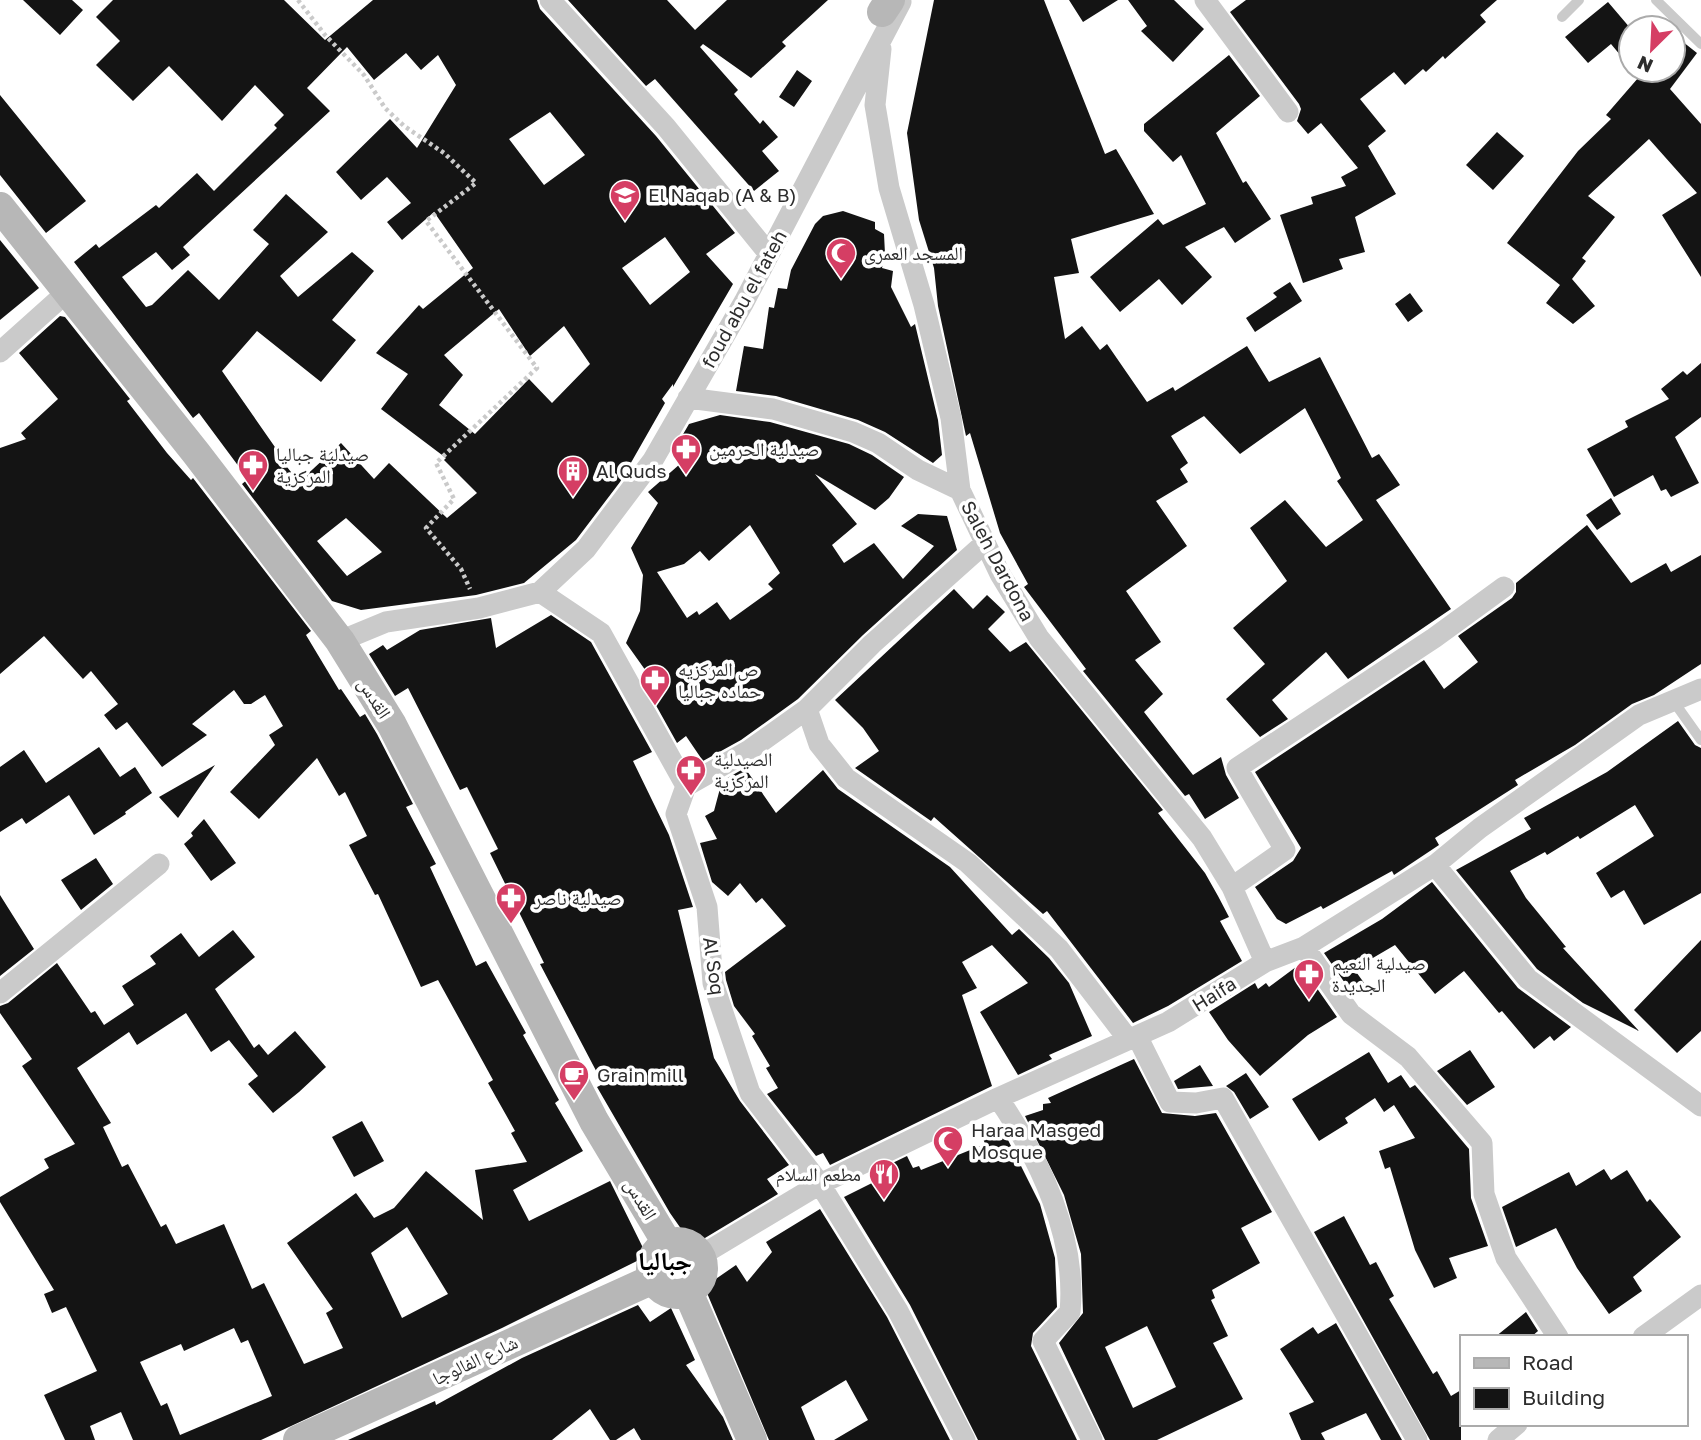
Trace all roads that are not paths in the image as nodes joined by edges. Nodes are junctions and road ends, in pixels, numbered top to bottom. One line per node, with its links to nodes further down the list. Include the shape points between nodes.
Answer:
1 (550, 0): 10 (street, via 666,127)
2 (1205, 0): 8 (street)
3 (1579, 0): 6 (lane)
4 (1656, 0): 7 (lane)
5 (887, 10): 10 (street, foud abu el fateh); 14 (street, Saleh Dardona, via 875,105 889,188 951,418)
6 (1562, 17)
7 (1701, 44)
8 (1288, 112)
9 (0, 207): 11 (main road, القدس)
10 (769, 254): 13 (street, foud abu el fateh)
11 (67, 292): 12 (street); 18 (main road, القدس)
12 (0, 352)
13 (688, 398): 14 (street, via 773,409 853,432); 17 (street, foud abu el fateh, via 653,460 586,549)
14 (960, 490): 15 (street, Saleh Dardona)
15 (985, 543): 21 (street); 26 (street, Saleh Dardona, via 1039,638 1202,838)
16 (1504, 587): 26 (street, via 1237,768 1285,850)
17 (540, 592): 18 (street, via 479,608 386,622); 23 (street, via 601,633)
18 (340, 641): 34 (main road, القدس, via 392,725 594,1121)
19 (1701, 689): 20 (street, Haifa)
20 (1674, 702): 22 (lane); 25 (street, Haifa, via 1639,715)
21 (807, 709): 23 (street, via 748,751); 30 (street, via 819,744 846,778 968,863 1059,949)
22 (1701, 740)
23 (686, 786): 33 (street, Al Soq, via 677,814 707,907 713,983 741,1069 750,1093)
24 (159, 864): 29 (street)
25 (1435, 865): 27 (street, Haifa); 32 (street, via 1528,979)
26 (1232, 887): 28 (street, Saleh Dardona)
27 (1304, 947): 28 (street, Haifa); 39 (street, via 1351,1014 1408,1057 1482,1143 1484,1194 1506,1258)
28 (1265, 962): 30 (street, Haifa, via 1168,1022)
29 (0, 993)
30 (1133, 1038): 31 (street, Haifa); 46 (street, via 1170,1102 1223,1098)
31 (998, 1098): 33 (street, Haifa); 45 (street, via 1022,1132 1067,1238 1070,1312 1043,1341)
32 (1701, 1105)
33 (820, 1184): 35 (street, Haifa); 44 (street, Al Soq, via 898,1311)
34 (667, 1244): 35 (main road, via 689,1245); 36 (main road, via 651,1263)
35 (700, 1256): 37 (main road, via 700,1280)
36 (653, 1279): 37 (main road, via 664,1291); 42 (main road, شارع الفالوجا)
37 (688, 1292): 43 (main road)
38 (1701, 1295): 40 (street)
39 (1557, 1335)
40 (1646, 1335)
41 (1515, 1426): 47 (street)
42 (298, 1440)
43 (752, 1440)
44 (965, 1440)
45 (1092, 1440)
46 (1417, 1440)
47 (1498, 1440)

